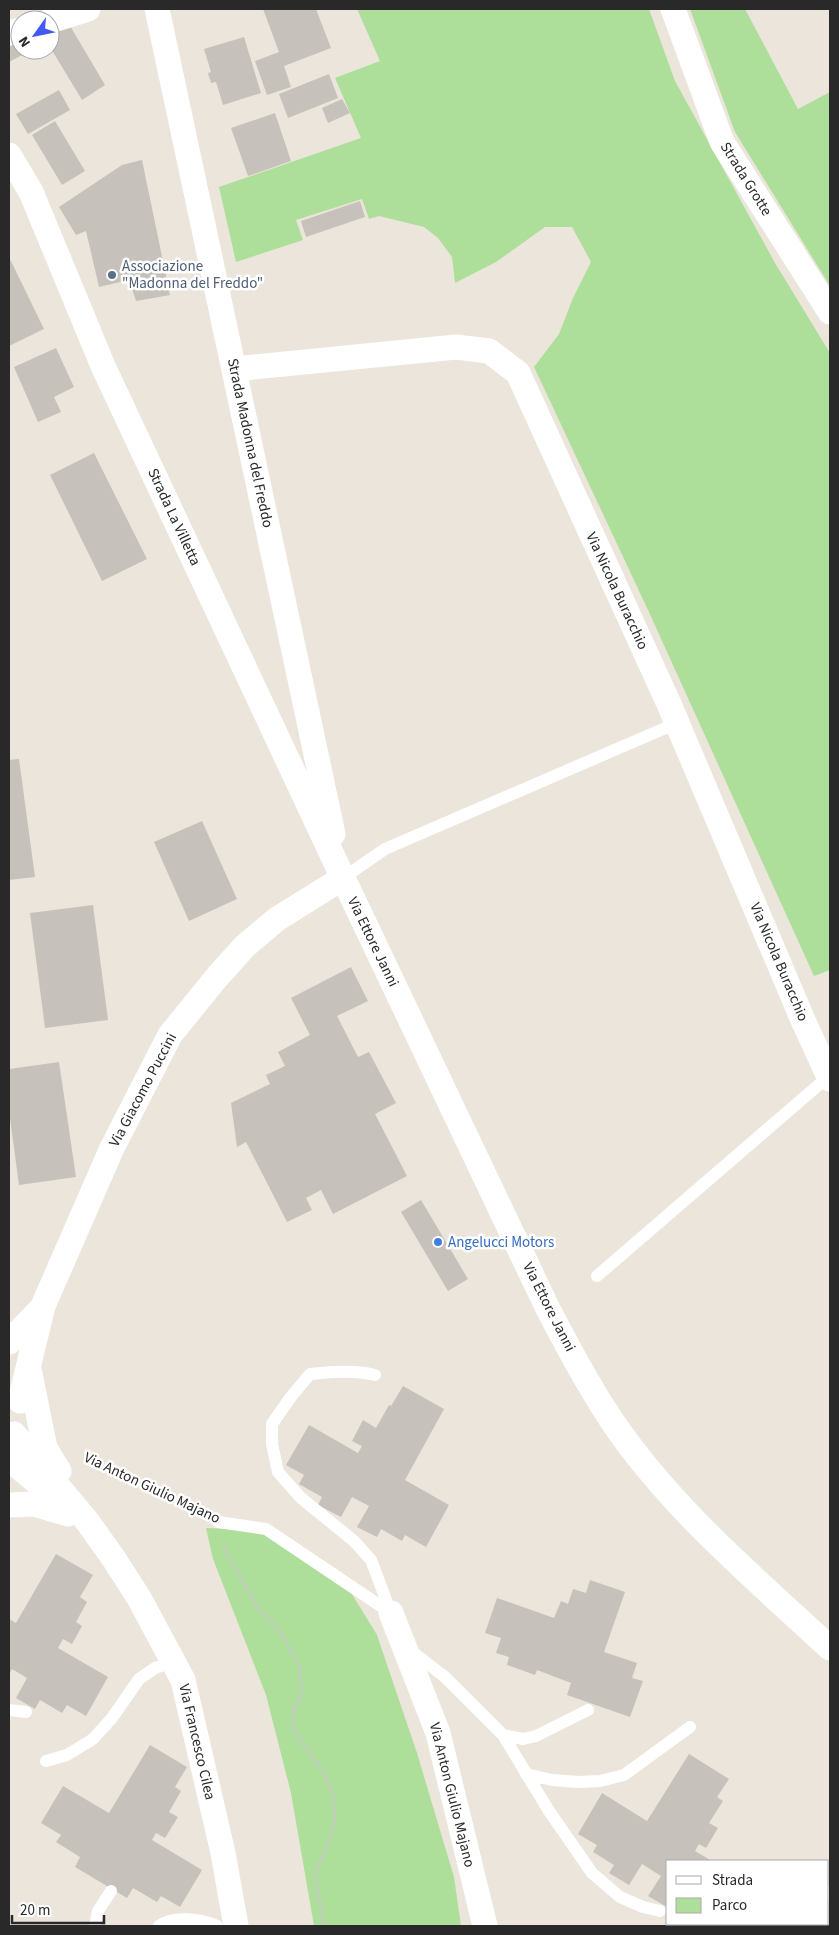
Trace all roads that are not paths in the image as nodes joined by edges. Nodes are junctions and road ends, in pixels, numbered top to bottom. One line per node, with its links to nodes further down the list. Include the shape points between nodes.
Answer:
1 (88, 9): 4 (street)
2 (157, 9): 7 (street, Strada Madonna del Freddo)
3 (672, 9): 6 (street, Strada Grotte, via 722,142)
4 (60, 18)
5 (9, 155): 9 (street, Strada La Villetta, via 31,192 103,366)
6 (830, 312)
7 (234, 369): 8 (street, Via Nicola Buracchio, via 456,347 489,351 518,373); 9 (street, Strada Madonna del Freddo)
8 (677, 723): 9 (lane, via 385,849); 10 (street, Via Nicola Buracchio)
9 (343, 878): 12 (street, Via Giacomo Puccini, via 277,919 245,946 170,1035 112,1148); 23 (street, Via Ettore Janni, via 548,1309 595,1394 638,1456 696,1522)
10 (830, 1077): 11 (lane)
11 (596, 1276)
12 (43, 1306): 13 (street, Via Giacomo Puccini); 14 (street, Via Giacomo Puccini)
13 (9, 1342)
14 (19, 1372): 16 (street, Via Giacomo Puccini, via 18,1427); 19 (street, Via Francesco Cilea, via 45,1448)
15 (375, 1375): 21 (lane, via 363,1372 310,1374 272,1424 272,1444 278,1472 301,1498 354,1541 371,1560)
16 (12, 1439): 19 (street, Via Francesco Cilea)
17 (9, 1459): 19 (street, Via Francesco Cilea)
18 (9, 1505): 19 (street, via 46,1506)
19 (87, 1521): 24 (street, Via Francesco Cilea, via 138,1598)
20 (218, 1522): 21 (lane, Via Anton Giulio Majano, via 266,1529)
21 (392, 1613): 22 (street, Via Anton Giulio Majano)
22 (404, 1645): 29 (lane, via 445,1677); 38 (street, Via Anton Giulio Majano, via 438,1733)
23 (830, 1648)
24 (174, 1662): 30 (lane, via 155,1668 139,1679 93,1739 67,1755); 37 (street, Via Francesco Cilea, via 183,1680)
25 (9, 1710): 27 (lane)
26 (588, 1710): 29 (lane, via 536,1736 523,1739)
27 (26, 1712)
28 (690, 1727): 31 (lane, via 624,1775 578,1782)
29 (503, 1735): 31 (lane)
30 (46, 1761)
31 (526, 1774): 33 (lane, via 592,1873 620,1898)
32 (111, 1891): 34 (lane, via 98,1911)
33 (660, 1911)
34 (95, 1926)
35 (159, 1926): 36 (lane, via 186,1919)
36 (217, 1926)
37 (236, 1926)
38 (485, 1926)

